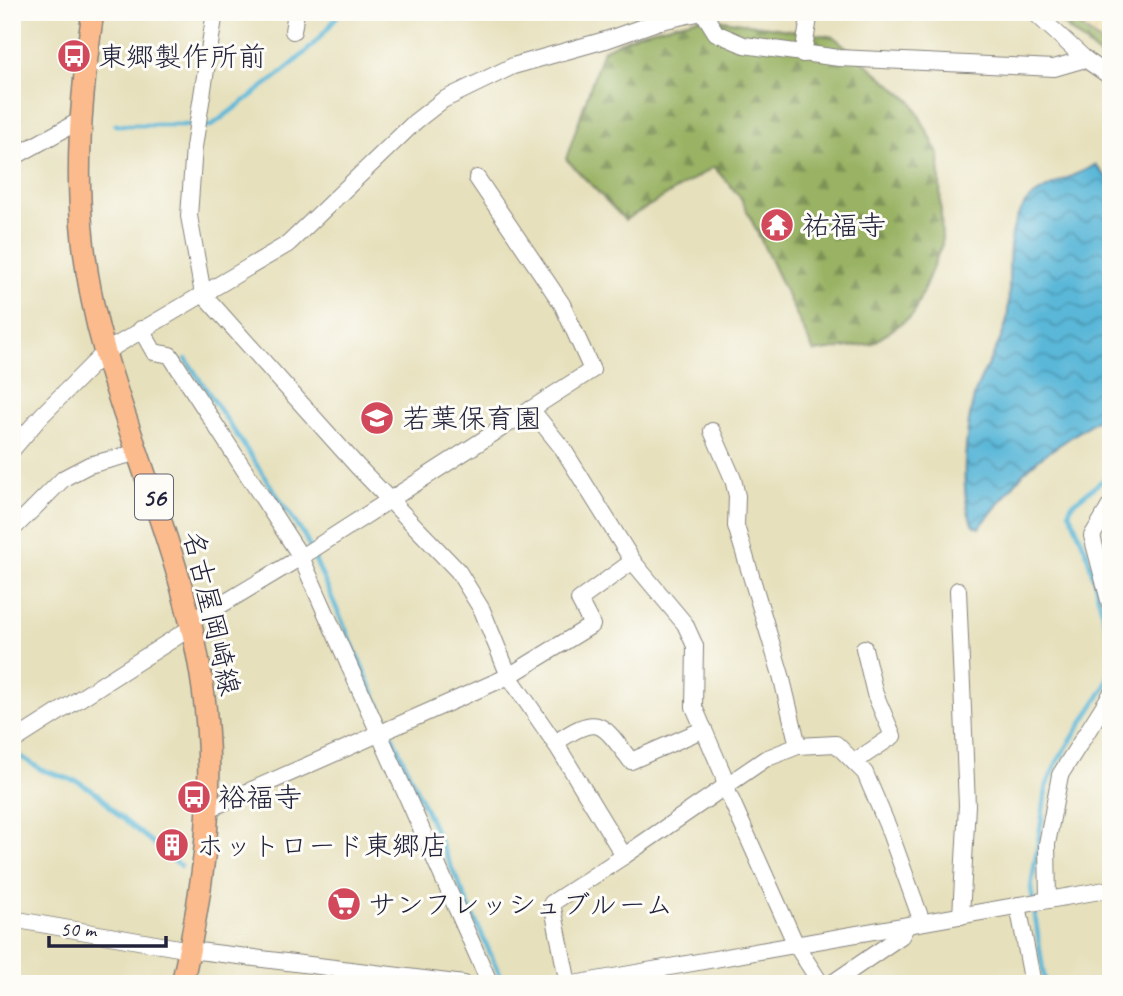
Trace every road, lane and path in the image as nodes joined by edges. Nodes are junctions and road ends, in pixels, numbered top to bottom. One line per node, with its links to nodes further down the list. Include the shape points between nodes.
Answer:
1 (93, 12): 11 (main road, 名古屋岡崎線 / 56)
2 (215, 12): 14 (street, via 188,216)
3 (296, 12): 7 (street)
4 (702, 12): 8 (street, via 716,33 744,45); 14 (street, via 513,66 443,100 288,244)
5 (810, 12): 8 (street)
6 (1034, 12): 9 (street)
7 (293, 30)
8 (803, 54): 9 (street, via 1054,68)
9 (1084, 59): 10 (street)
10 (1111, 77)
11 (79, 121): 12 (street); 16 (main road, 名古屋岡崎線 / 56, via 79,222)
12 (12, 158)
13 (477, 178): 17 (street, via 555,292 592,370)
14 (203, 294): 15 (street); 21 (street)
15 (141, 329): 16 (street); 24 (street, via 154,352 170,355)
16 (105, 352): 19 (street); 20 (main road, 名古屋岡崎線 / 56)
17 (531, 409): 21 (street); 25 (street)
18 (712, 431): 36 (street, via 733,480 736,526 778,662)
19 (12, 450)
20 (139, 452): 23 (street, via 89,465 64,478); 28 (main road, 名古屋岡崎線 / 56)
21 (390, 500): 24 (street); 30 (street, via 458,571 482,610)
22 (1111, 504): 27 (street, via 1092,536)
23 (12, 530)
24 (301, 557): 28 (street); 33 (street)
25 (634, 561): 30 (street, via 579,600 592,625); 32 (street, via 685,624 695,646 694,707)
26 (958, 590): 44 (street, via 967,805)
27 (1111, 608)
28 (191, 623): 34 (street); 39 (main road, 名古屋岡崎線 / 56, via 203,690)
29 (864, 648): 37 (street, via 875,694 893,736)
30 (509, 676): 33 (street); 35 (street)
31 (1111, 694): 42 (street, via 1060,775 1047,844)
32 (704, 729): 35 (street, via 631,761 607,729 599,726 579,727); 38 (street)
33 (379, 733): 39 (street); 52 (street)
34 (12, 742)
35 (555, 743): 40 (street)
36 (798, 746): 37 (street, via 836,744); 38 (street, via 765,759)
37 (854, 762): 46 (street, via 865,773 888,827)
38 (724, 786): 40 (street); 48 (street)
39 (209, 809): 49 (main road, 名古屋岡崎線 / 56)
40 (624, 856): 53 (street, via 552,903)
41 (1111, 889): 42 (street)
42 (1048, 900): 43 (street)
43 (1018, 905): 44 (street); 57 (street)
44 (961, 916): 46 (street)
45 (12, 919): 49 (street)
46 (922, 922): 47 (street)
47 (906, 927): 48 (street); 56 (street, via 901,936)
48 (796, 945): 54 (street); 55 (street)
49 (190, 950): 50 (main road, 名古屋岡崎線 / 56); 51 (street)
50 (182, 984)
51 (464, 984)
52 (490, 984)
53 (568, 984)
54 (574, 984)
55 (821, 984)
56 (831, 984)
57 (1033, 984)

